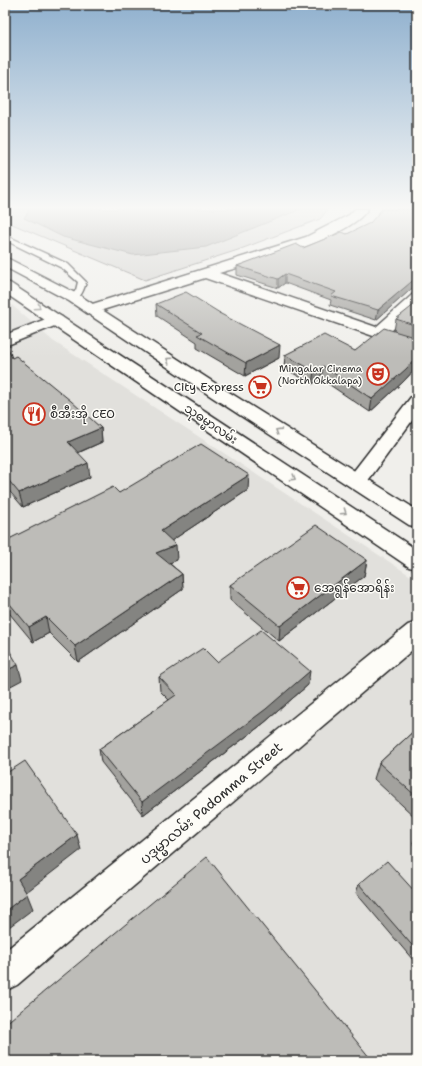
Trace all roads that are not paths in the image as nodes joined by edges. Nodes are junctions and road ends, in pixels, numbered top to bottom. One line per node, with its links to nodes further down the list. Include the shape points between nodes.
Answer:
1 (50, 259): 6 (lane, via 65,266 82,282)
2 (251, 259): 4 (street)
3 (5, 261): 6 (street)
4 (205, 273): 8 (street); 10 (street)
5 (5, 286): 9 (street, သုဓမ္မာလမ်း, one-way to 9)
6 (74, 298): 8 (street)
7 (417, 298): 10 (street)
8 (91, 308): 14 (street, one-way to 8)
9 (56, 320): 11 (street); 16 (street, သုဓမ္မာလမ်း, one-way to 16)
10 (379, 334): 12 (street)
11 (5, 341)
12 (417, 346)
13 (417, 400): 14 (street)
14 (352, 478): 15 (street)
15 (417, 520)
16 (417, 561)
17 (417, 632): 18 (street, ပဒုမ္မာလမ်း Padomma Street)
18 (5, 973)

